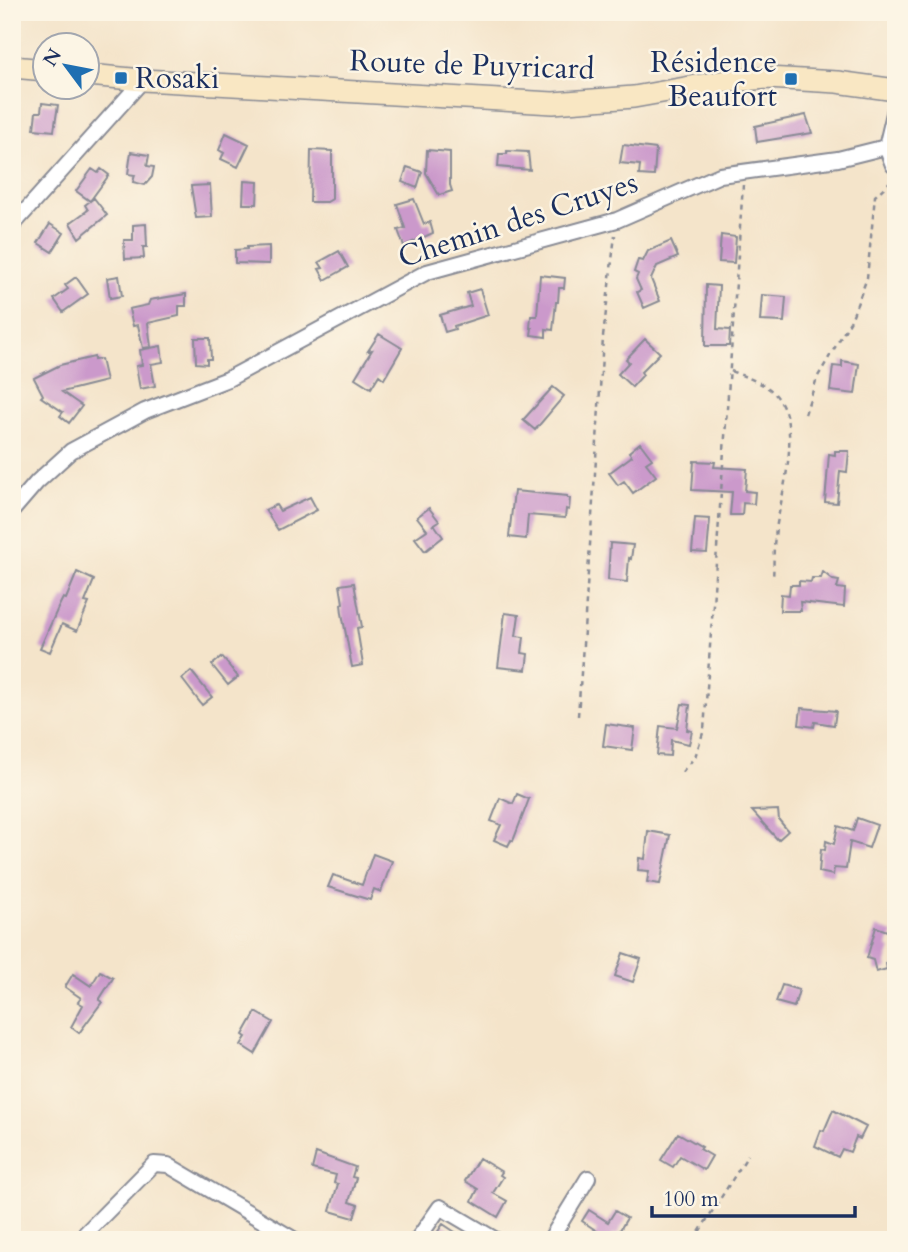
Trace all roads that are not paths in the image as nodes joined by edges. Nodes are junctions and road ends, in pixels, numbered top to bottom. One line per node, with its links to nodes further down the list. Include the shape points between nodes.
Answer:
1 (12, 67): 2 (main road)
2 (32, 69)
3 (102, 76): 4 (main road, Route de Puyricard)
4 (144, 80): 5 (main road, Route de Puyricard, via 553,103 767,78); 9 (street)
5 (896, 90)
6 (896, 105): 7 (street)
7 (886, 147): 8 (street); 10 (street, Chemin des Cruyes, via 838,159 720,175 617,220 427,272 228,379 145,411 71,451)
8 (896, 166)
9 (12, 226)
10 (12, 511)
11 (588, 1178): 16 (street)
12 (79, 1240): 13 (street, via 154,1164 168,1165)
13 (295, 1240)
14 (417, 1240): 15 (street, via 440,1207)
15 (496, 1240)
16 (550, 1240)

